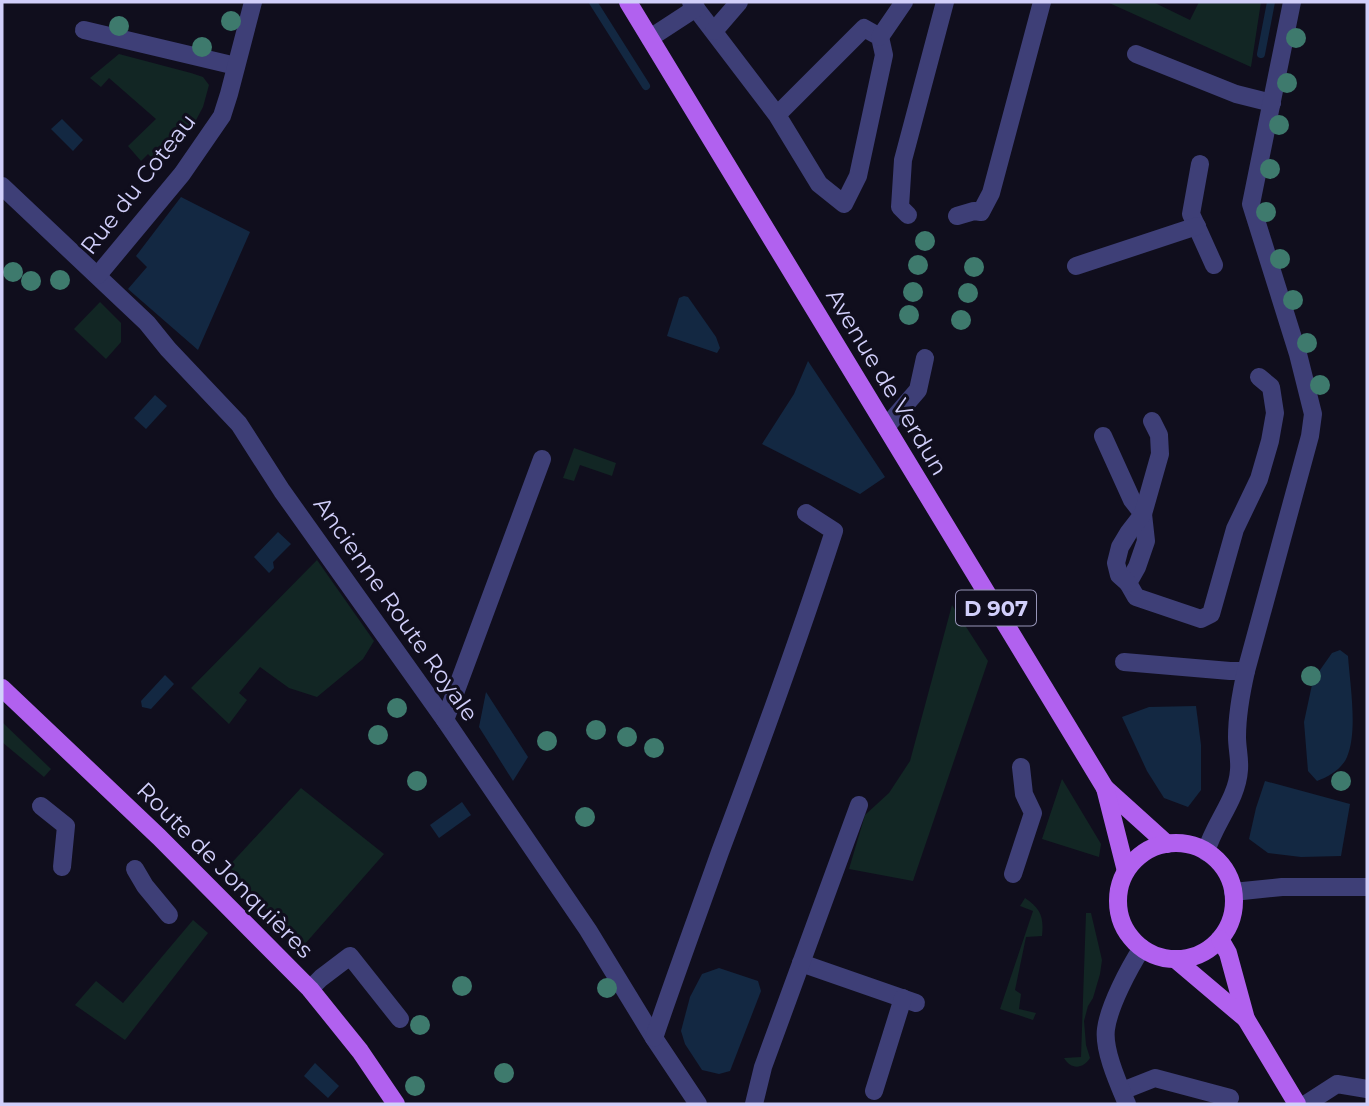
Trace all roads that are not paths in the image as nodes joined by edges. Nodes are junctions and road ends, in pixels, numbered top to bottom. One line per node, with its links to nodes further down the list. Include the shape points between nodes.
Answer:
1 (253, 2): 14 (street, Rue du Coteau)
2 (628, 2): 12 (main road, Avenue de Verdun / D 907)
3 (739, 2): 10 (street)
4 (904, 2): 11 (street)
5 (945, 2): 19 (street, via 903,160 901,207)
6 (1042, 2): 20 (street, via 991,192 981,212)
7 (1292, 2): 15 (street)
8 (694, 5): 10 (street); 12 (street)
9 (84, 30): 14 (street)
10 (714, 31): 16 (street)
11 (880, 37): 16 (street, via 864,28); 16 (street, via 884,55 858,176 844,204 819,184)
12 (650, 38): 28 (main road, Avenue de Verdun / D 907)
13 (1136, 54): 15 (street, via 1236,94)
14 (236, 66): 24 (street, Rue du Coteau, via 222,116 182,174)
15 (1272, 103): 34 (street, via 1251,204 1312,414 1310,436)
16 (777, 115)
17 (1199, 164): 21 (street, via 1191,214)
18 (2, 186): 24 (street, Ancienne Route Royale)
19 (908, 215)
20 (957, 216)
21 (1197, 226): 22 (street); 23 (street)
22 (1214, 265)
23 (1076, 266)
24 (98, 275): 36 (street, Ancienne Route Royale, via 239,424)
25 (925, 358): 28 (street, via 918,390)
26 (1259, 377): 32 (street, via 1271,387 1275,413 1270,441 1259,480 1235,529 1211,614 1201,619 1136,597 1128,583 1146,541)
27 (1152, 421): 32 (street, via 1160,454)
28 (886, 427): 38 (main road, Avenue de Verdun / D 907)
29 (1102, 436): 32 (street)
30 (542, 459): 36 (street)
31 (806, 513): 57 (street, via 834,531)
32 (1143, 514)
33 (1124, 662): 34 (street)
34 (1246, 671): 42 (street, via 1239,702 1239,770 1232,797)
35 (2, 688): 54 (main road, Route de Jonquières)
36 (445, 720): 57 (street, Ancienne Route Royale, via 588,930)
37 (1021, 767): 46 (street, via 1024,794 1033,813)
38 (1105, 788): 41 (main road, Avenue de Verdun / D 907); 45 (main road, Avenue de Verdun / D 907)
39 (859, 805): 53 (street)
40 (41, 806): 43 (street, via 66,826)
41 (1167, 844): 42 (main road, via 1180,843); 45 (main road, via 1150,849)
42 (1206, 852): 48 (main road, via 1224,869)
43 (62, 867)
44 (135, 869): 49 (street)
45 (1126, 871): 51 (main road, via 1119,891 1119,913 1127,932)
46 (1013, 874)
47 (1367, 887): 48 (street)
48 (1233, 892): 50 (main road, via 1234,908)
49 (169, 915)
50 (1220, 939): 52 (main road, via 1208,950); 55 (main road)
51 (1142, 948): 52 (main road); 60 (street, via 1105,1031)
52 (1175, 959): 55 (main road)
53 (801, 963): 59 (street, via 909,1001); 64 (street)
54 (310, 989): 56 (street, via 350,956); 62 (main road, Route de Jonquières)
55 (1245, 1019): 65 (main road)
56 (400, 1020)
57 (654, 1038): 63 (street, Ancienne Route Royale)
58 (1367, 1089): 66 (street, via 1337,1084)
59 (874, 1091)
60 (1124, 1098): 61 (street, via 1156,1078)
61 (1230, 1098)
62 (396, 1104)
63 (698, 1104)
64 (754, 1104)
65 (1297, 1104)
66 (1306, 1104)

